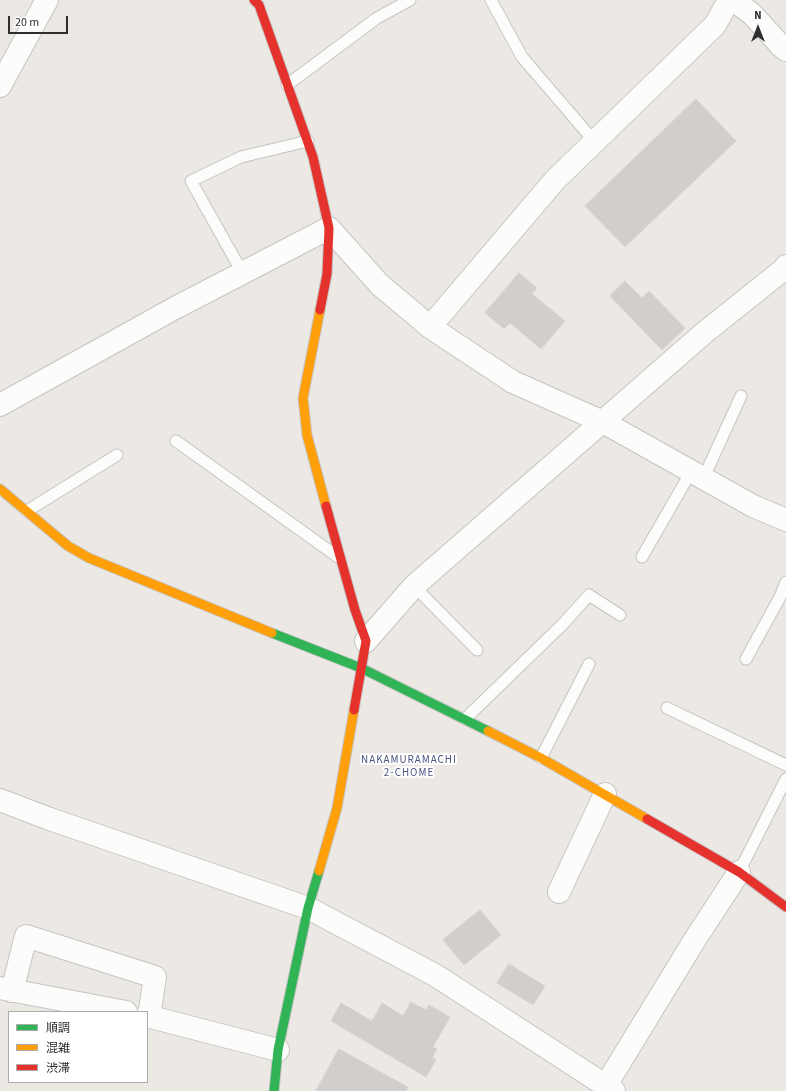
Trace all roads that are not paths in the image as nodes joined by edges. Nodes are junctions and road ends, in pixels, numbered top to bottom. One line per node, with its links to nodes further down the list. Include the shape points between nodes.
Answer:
1 (48, 0): 9 (street)
2 (254, 0): 8 (street, via 259,6)
3 (410, 0): 8 (lane, via 377,18)
4 (491, 0): 11 (lane, via 522,57)
5 (729, 0): 11 (street, via 715,25)
6 (733, 0): 7 (street, via 752,14)
7 (786, 50)
8 (287, 85): 10 (street)
9 (0, 86)
10 (308, 141): 12 (street); 14 (lane, via 242,157 191,181)
11 (594, 141): 15 (street, via 555,180)
12 (329, 228): 14 (street); 15 (street, via 380,285); 26 (street, via 327,274 303,398 307,435)
13 (786, 266): 18 (street, via 704,333)
14 (242, 272): 17 (street)
15 (430, 327): 18 (street, via 513,382)
16 (741, 396): 21 (lane)
17 (0, 405)
18 (603, 422): 21 (street); 28 (street)
19 (176, 441): 26 (lane)
20 (117, 455): 23 (lane)
21 (698, 474): 24 (street, via 753,506); 25 (lane)
22 (0, 489): 23 (street)
23 (27, 511): 34 (street, via 68,546 89,558)
24 (786, 520)
25 (642, 557)
26 (342, 560): 30 (street)
27 (786, 582): 32 (lane)
28 (414, 586): 30 (street); 31 (lane)
29 (620, 616): 36 (lane, via 589,595 563,624)
30 (366, 641): 34 (street)
31 (477, 650)
32 (746, 659)
33 (589, 664): 37 (lane)
34 (361, 668): 36 (street); 45 (street, via 336,808)
35 (667, 708): 38 (lane)
36 (465, 719): 37 (street)
37 (541, 758): 40 (street)
38 (786, 765)
39 (786, 779): 42 (lane)
40 (604, 794): 42 (street); 43 (street)
41 (0, 800): 45 (street)
42 (739, 872): 44 (street); 50 (street, via 694,941)
43 (559, 892)
44 (786, 907)
45 (308, 908): 49 (street); 50 (street, via 435,975)
46 (6, 989): 47 (street); 48 (street, via 26,936 155,978)
47 (121, 1011)
48 (148, 1016): 49 (street)
49 (278, 1050): 51 (street)
50 (610, 1088)
51 (274, 1091)

